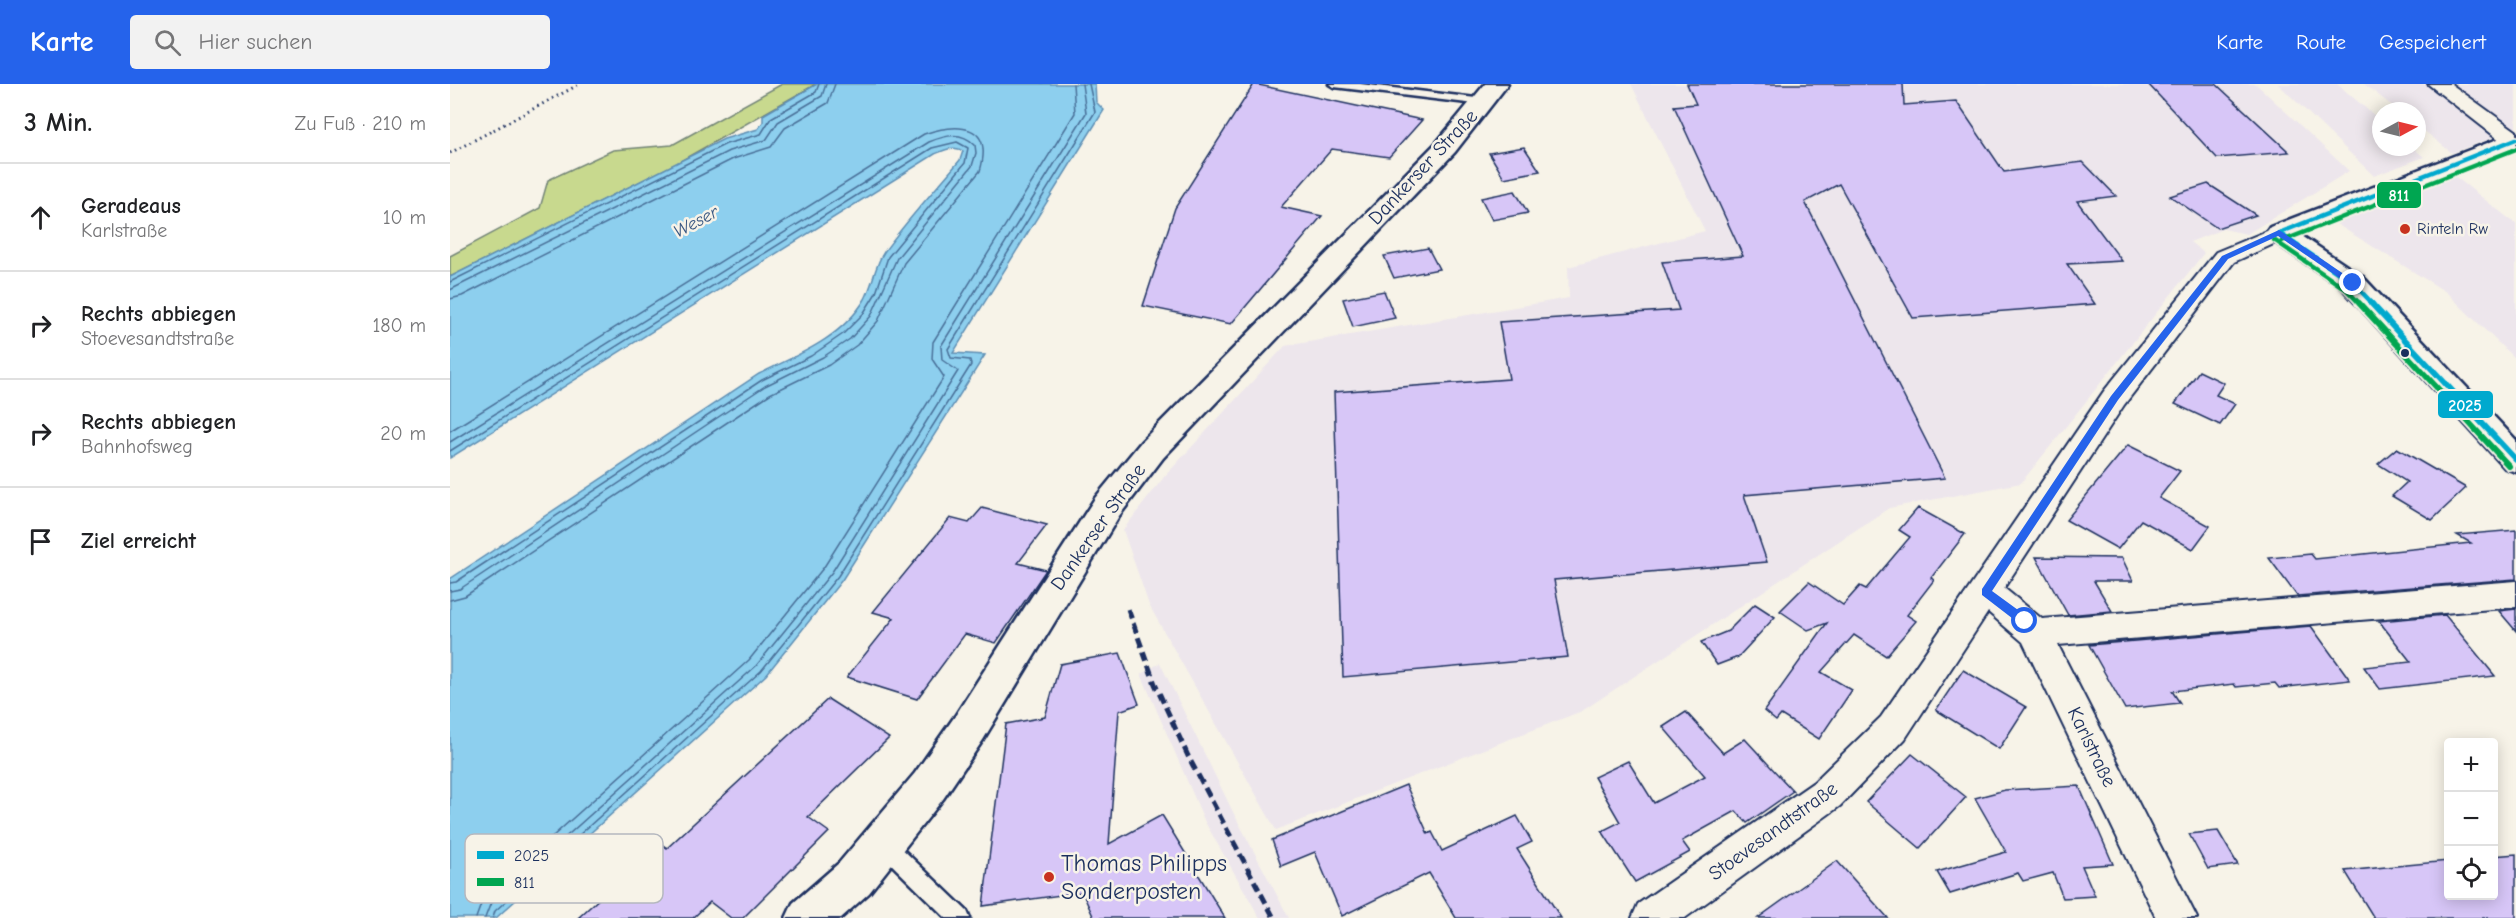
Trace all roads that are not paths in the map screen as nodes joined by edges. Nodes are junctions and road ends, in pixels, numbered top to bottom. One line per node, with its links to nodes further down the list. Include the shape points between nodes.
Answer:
1 (1334, 84): 3 (lane)
2 (2438, 84): 4 (street)
3 (1490, 93): 10 (main road, Dankerser Straße, via 1446,147 1152,450 1107,507 969,728)
4 (2515, 139): 5 (main road, Stoevesandtstraße)
5 (2279, 233): 6 (main road, via 2353,283); 7 (street, Stoevesandtstraße, via 2225,257 2114,398)
6 (2516, 460)
7 (1985, 592): 9 (street, Karlstraße); 13 (street, Stoevesandtstraße, via 1893,728 1827,794)
8 (2516, 594): 9 (street)
9 (2035, 633): 14 (street, Karlstraße)
10 (884, 844): 11 (main road, Dankerser Straße, via 854,878); 12 (lane)
11 (808, 918)
12 (960, 918)
13 (1652, 918)
14 (2177, 918)

